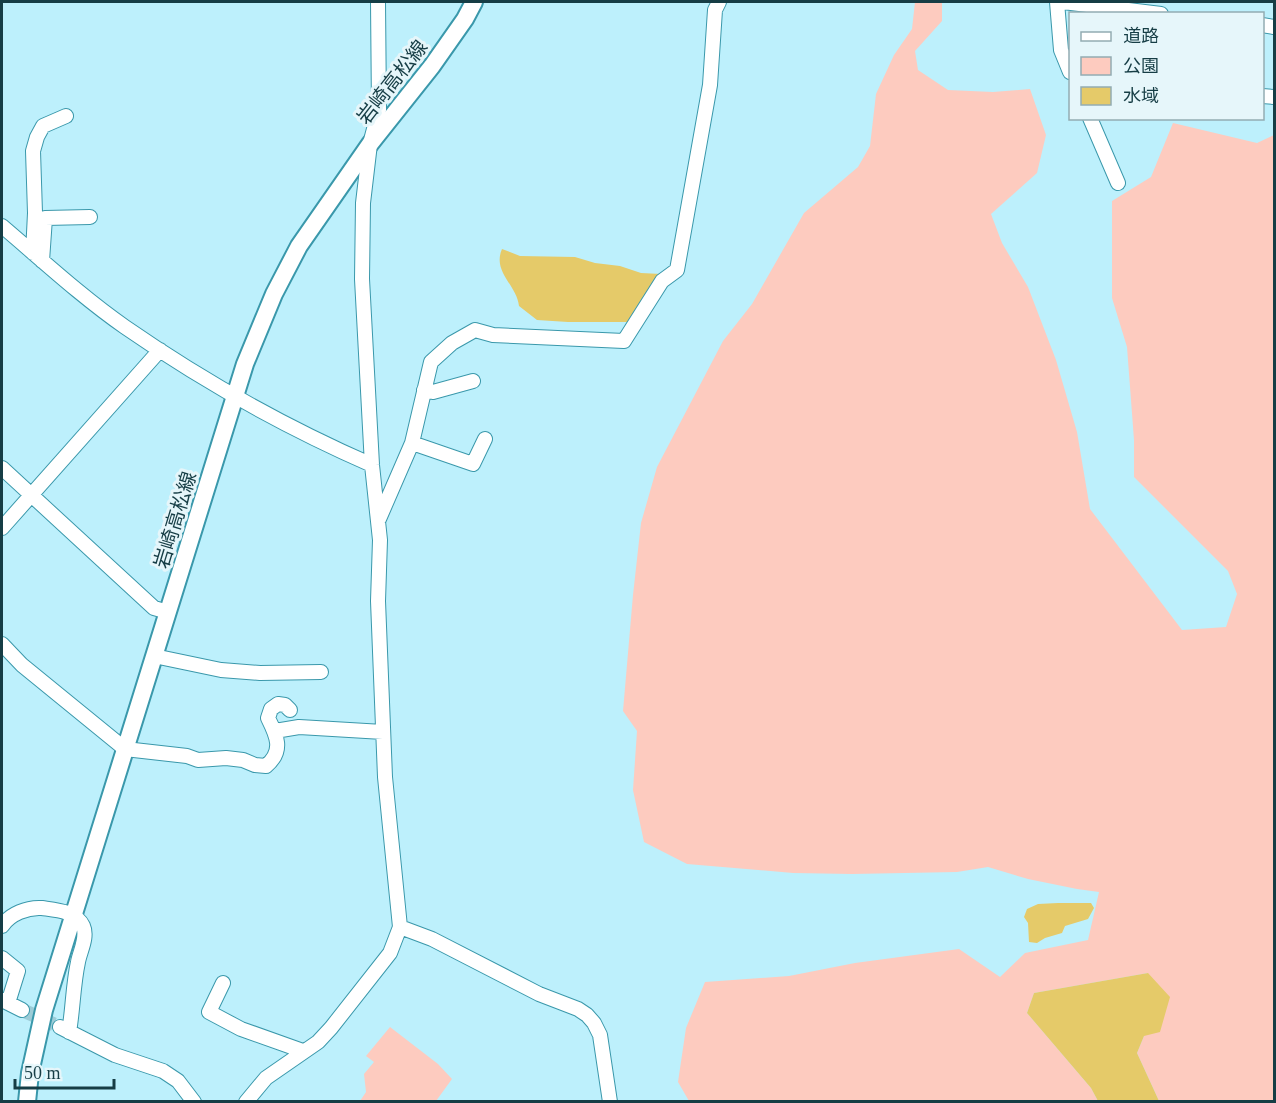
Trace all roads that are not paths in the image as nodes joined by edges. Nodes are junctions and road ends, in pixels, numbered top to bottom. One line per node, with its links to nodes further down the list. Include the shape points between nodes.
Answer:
1 (378, 2): 11 (street, via 379,110)
2 (474, 2): 11 (main road, 岩崎高松線, via 432,66)
3 (719, 2): 18 (street, via 715,10 710,85 677,270 662,281 624,341 493,335 475,330 452,343 431,362)
4 (1057, 2): 8 (street, via 1061,50)
5 (1063, 2): 6 (street)
6 (1108, 4): 7 (street)
7 (1126, 11)
8 (1068, 59)
9 (66, 116): 15 (street, via 43,126 33,151)
10 (1091, 120): 12 (street)
11 (370, 144): 19 (main road, 岩崎高松線, via 299,246 274,294); 22 (street, via 362,246)
12 (1118, 183)
13 (90, 218): 15 (street, via 45,218)
14 (2, 226): 15 (street)
15 (38, 257): 16 (street, via 123,326)
16 (160, 350): 19 (street); 24 (street)
17 (473, 381): 18 (street, via 433,392)
18 (424, 390): 21 (street)
19 (235, 396): 22 (street, via 312,439); 27 (main road, 岩崎高松線)
20 (485, 439): 21 (street, via 473,464)
21 (412, 443): 25 (street)
22 (372, 465): 25 (street)
23 (2, 468): 24 (street)
24 (32, 494): 26 (street); 27 (street, via 154,608)
25 (378, 520): 33 (street)
26 (2, 528)
27 (168, 612): 29 (main road, 岩崎高松線)
28 (2, 644): 34 (street)
29 (154, 656): 30 (street, via 221,670); 34 (main road, 岩崎高松線)
30 (321, 672)
31 (290, 710): 32 (street, via 278,704 271,709 268,718)
32 (275, 731): 33 (street, via 300,727); 34 (street, via 278,748 275,759 266,766 243,760 198,760)
33 (383, 732): 37 (street)
34 (125, 749): 35 (main road, 岩崎高松線)
35 (73, 915): 36 (street, via 35,907); 43 (main road, 岩崎高松線, via 44,1010); 44 (street, via 83,926 84,938 65,1030 115,1055 164,1071)
36 (4, 918)
37 (400, 927): 42 (street, via 390,953 365,986 318,1042); 46 (street, via 587,1015 600,1035)
38 (2, 958): 40 (street, via 18,971)
39 (223, 983): 42 (street, via 209,1012 241,1029)
40 (5, 1002): 41 (street)
41 (22, 1010)
42 (303, 1051): 45 (street, via 266,1078)
43 (27, 1101)
44 (194, 1101)
45 (246, 1101)
46 (610, 1101)

